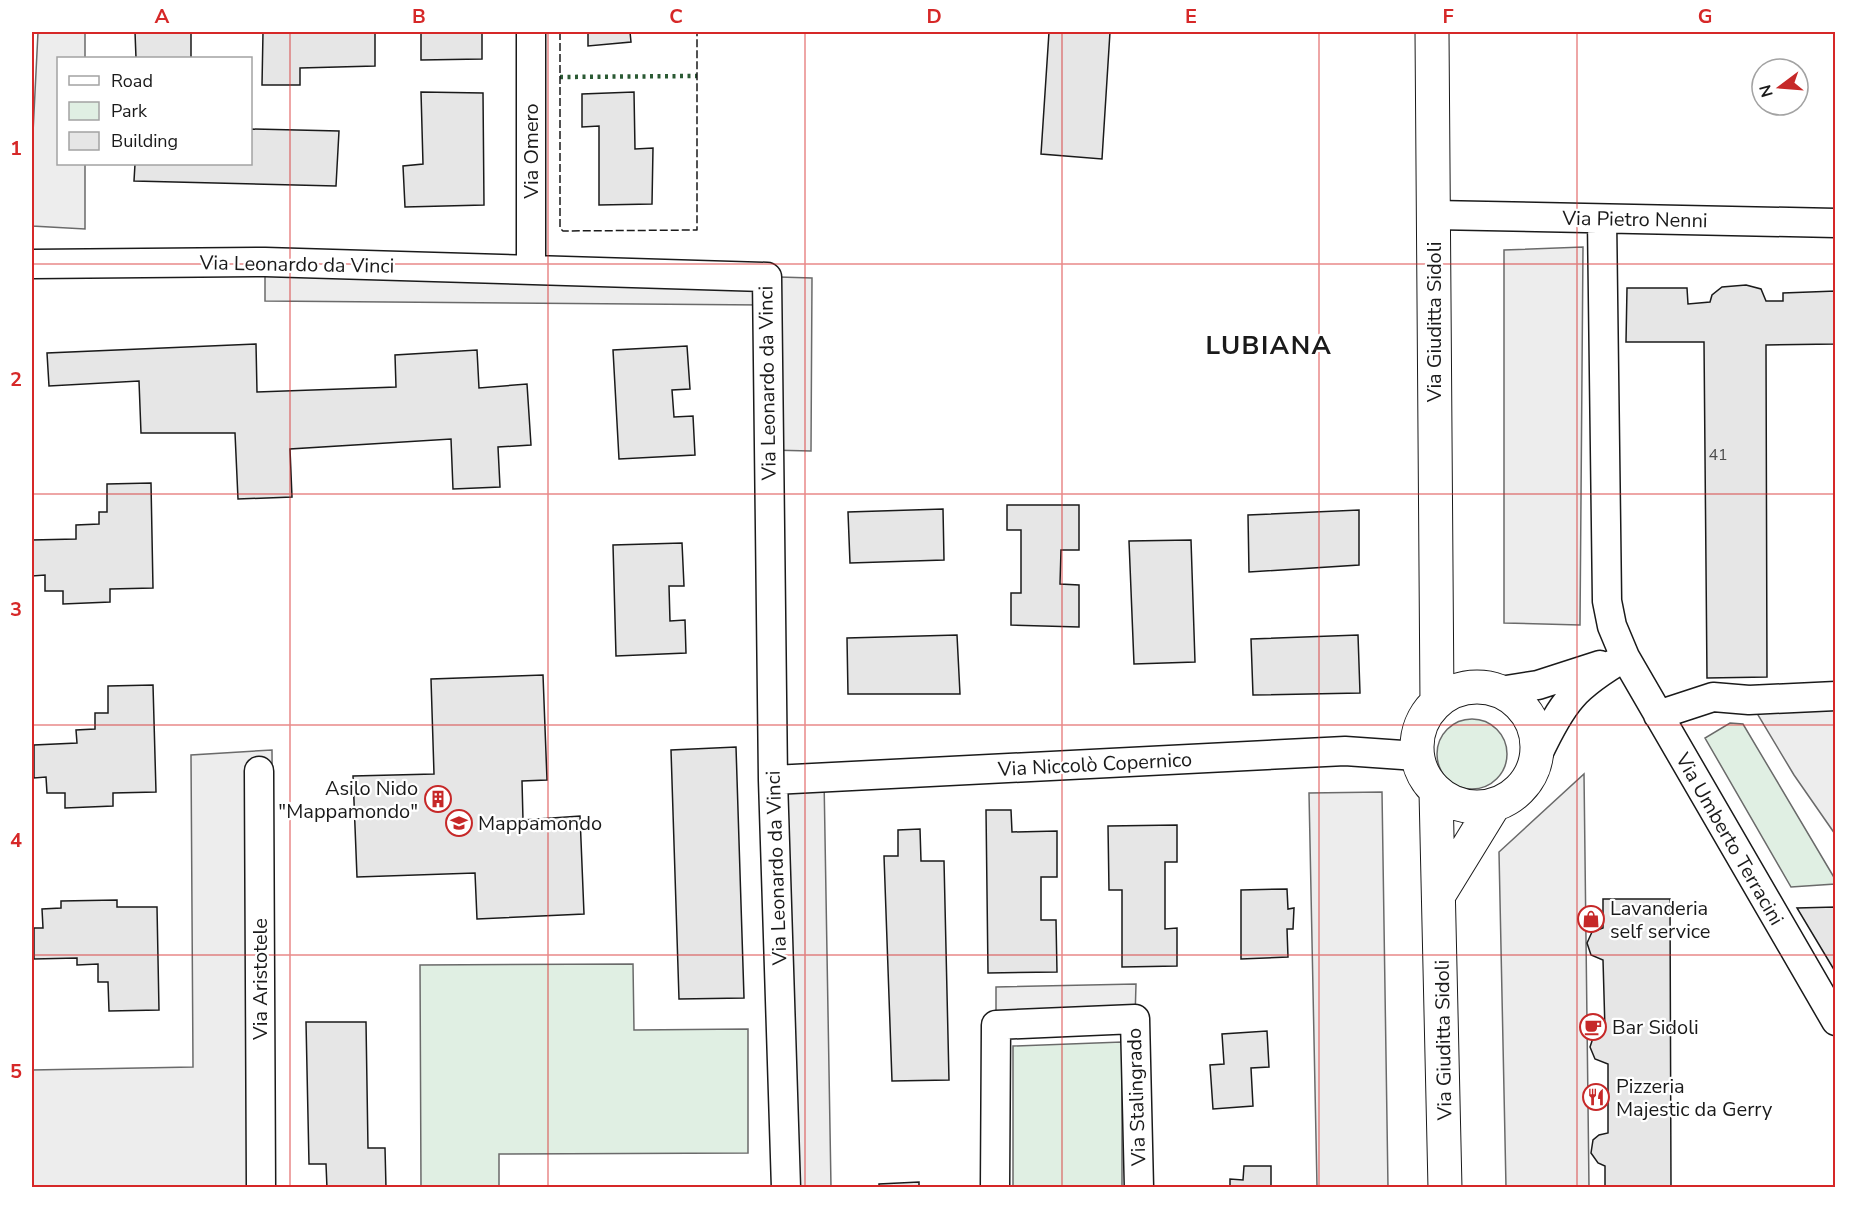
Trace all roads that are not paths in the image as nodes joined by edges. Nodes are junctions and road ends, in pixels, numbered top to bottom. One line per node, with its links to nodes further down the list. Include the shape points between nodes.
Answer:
1 (531, 32): 7 (street, Via Omero)
2 (1432, 32): 3 (street, Via Giuditta Sidoli)
3 (1434, 215): 4 (street, Via Pietro Nenni); 8 (street, Via Giuditta Sidoli)
4 (1602, 219): 5 (street, Via Pietro Nenni); 9 (street, via 1607,601)
5 (1836, 224)
6 (32, 264): 7 (street, Via Leonardo da Vinci, via 265,262)
7 (531, 270): 17 (street, Via Leonardo da Vinci, via 767,277)
8 (1436, 613): 10 (street, Via Giuditta Sidoli); 12 (street, Via Giuditta Sidoli)
9 (1624, 657): 10 (street, via 1538,685); 13 (street, Via Umberto Terracini); 14 (street, via 1589,678 1570,698 1555,718)
10 (1486, 688): 12 (street, via 1453,691); 14 (street, Via Giuditta Sidoli, via 1519,704 1533,723)
11 (1836, 696): 13 (street, via 1749,700 1713,697)
12 (1437, 702): 15 (street, via 1424,717 1417,736)
13 (1658, 715): 21 (street, Via Umberto Terracini)
14 (1538, 754): 19 (street, via 1524,786)
15 (1417, 756): 17 (street, Via Niccolò Copernico, via 1345,751); 18 (street, Via Giuditta Sidoli, via 1424,776)
16 (259, 771): 22 (street, Via Aristotele)
17 (773, 780): 23 (street, Via Leonardo da Vinci)
18 (1436, 792): 19 (street, via 1464,806); 20 (street, Via Giuditta Sidoli)
19 (1494, 806): 20 (street)
20 (1440, 893): 26 (street, Via Giuditta Sidoli)
21 (1836, 1021)
22 (261, 1188)
23 (786, 1188)
24 (995, 1188): 25 (street, Via Stalingrado, via 996,1024 1135,1019)
25 (1139, 1188)
26 (1444, 1188)

